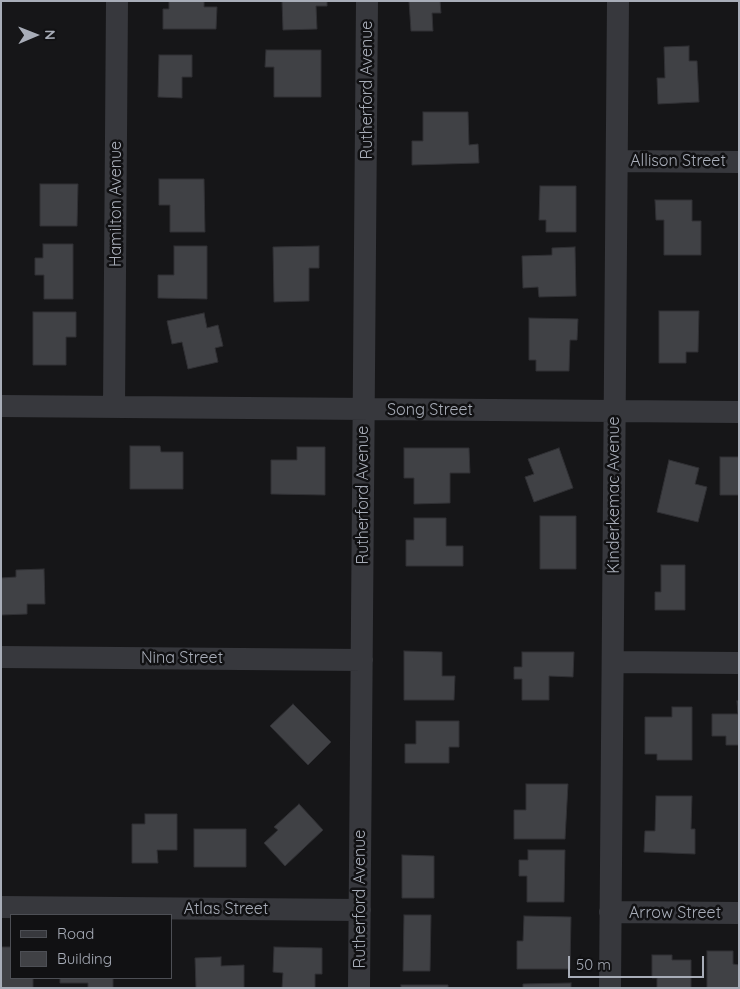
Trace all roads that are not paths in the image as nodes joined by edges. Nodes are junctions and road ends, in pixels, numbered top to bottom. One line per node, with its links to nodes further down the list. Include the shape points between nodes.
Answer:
1 (117, 1): 7 (street, Hamilton Avenue)
2 (367, 1): 8 (street, Rutherford Avenue)
3 (618, 1): 4 (street, Kinderkemac Avenue)
4 (617, 161): 5 (street, Allison Street); 9 (street, Kinderkemac Avenue)
5 (739, 162)
6 (1, 406): 7 (street, Song Street)
7 (114, 407): 8 (street, Song Street)
8 (364, 409): 9 (street, Song Street); 12 (street, Rutherford Avenue)
9 (615, 411): 10 (street, Song Street); 13 (street, Kinderkemac Avenue)
10 (739, 412)
11 (1, 657): 12 (street, Nina Street)
12 (362, 660): 16 (street, Rutherford Avenue)
13 (613, 662): 14 (street); 17 (street, Kinderkemac Avenue)
14 (739, 663)
15 (1, 907): 16 (street, Atlas Street)
16 (360, 910): 19 (street, Rutherford Avenue)
17 (610, 912): 18 (street, Arrow Street); 20 (street, Kinderkemac Avenue)
18 (739, 913)
19 (360, 988)
20 (610, 988)

